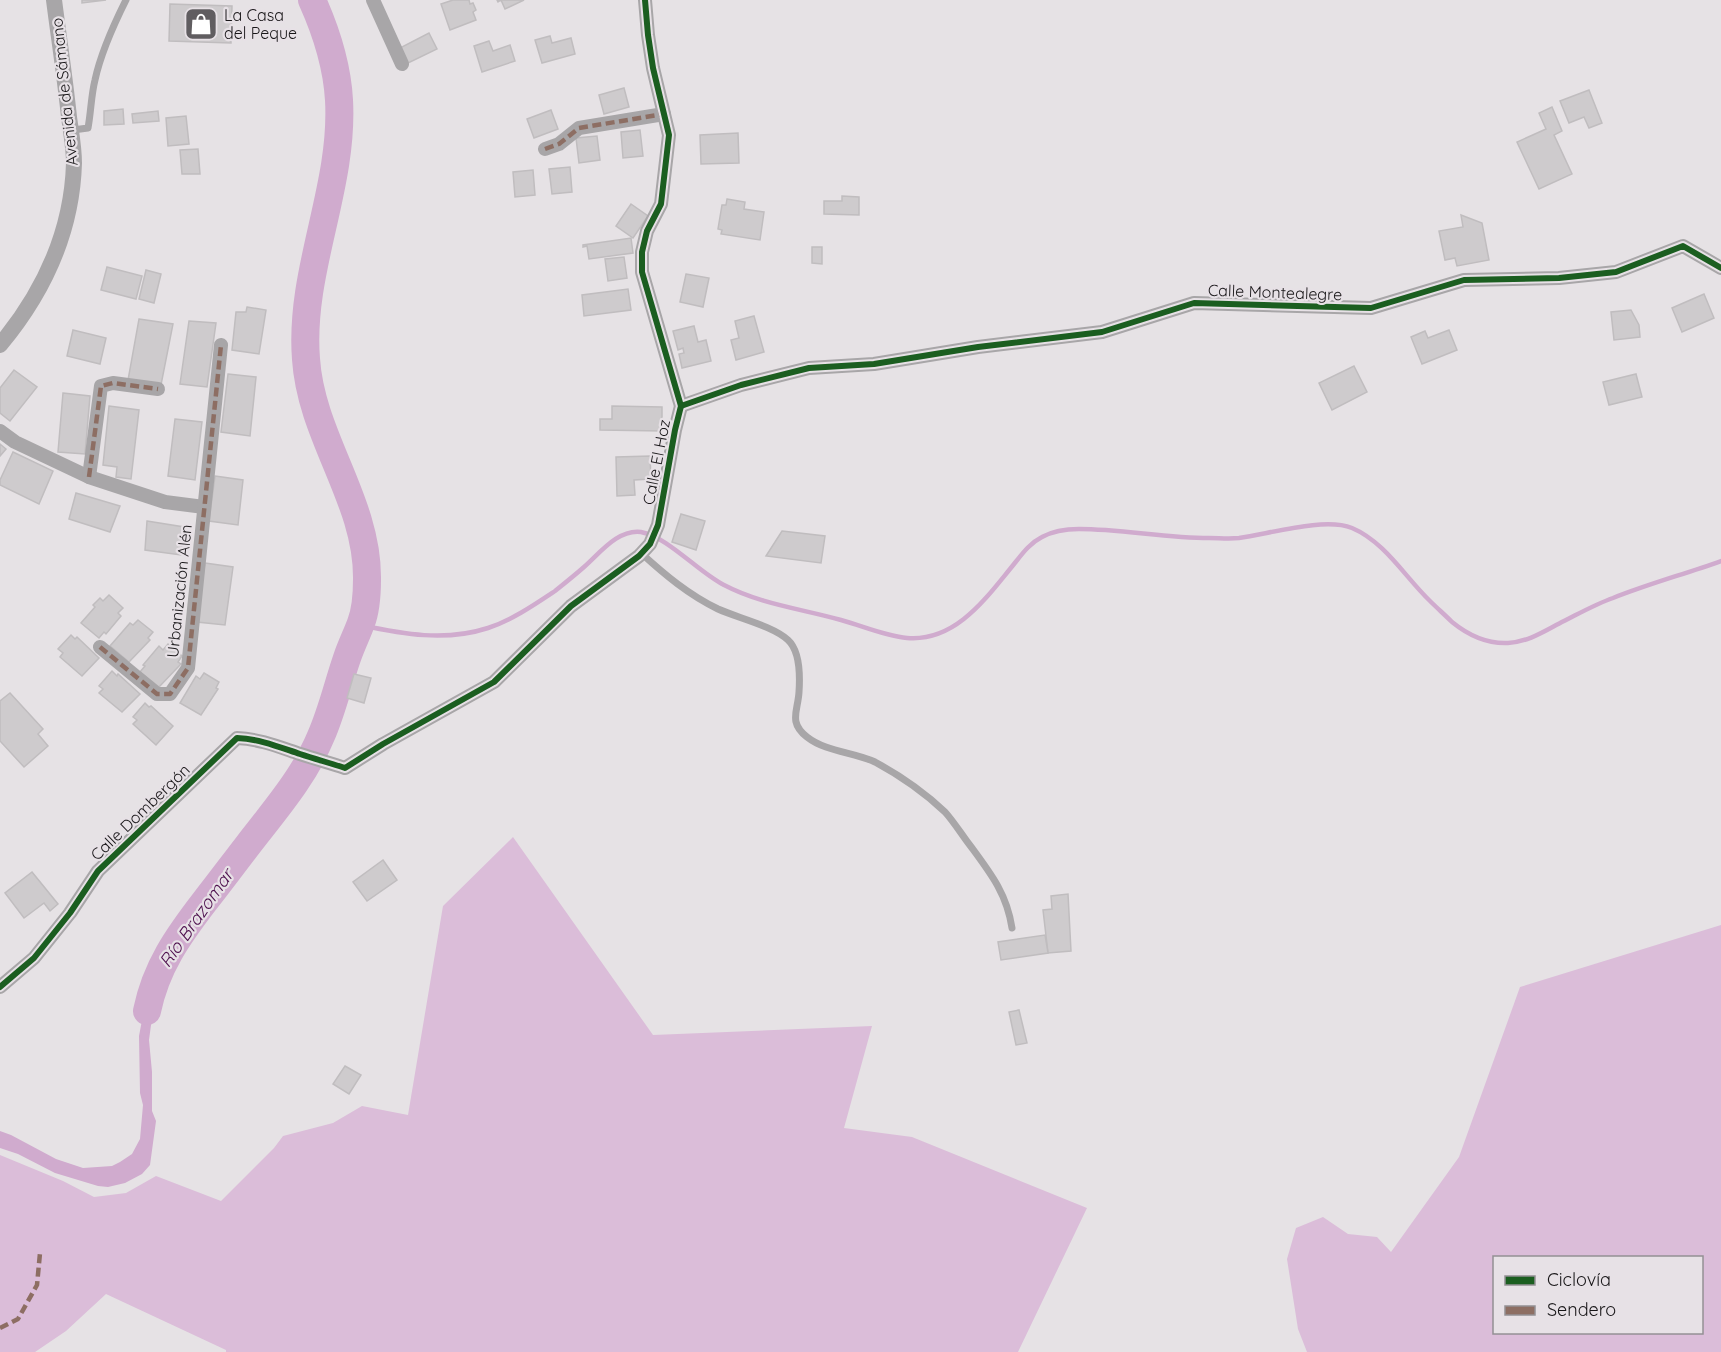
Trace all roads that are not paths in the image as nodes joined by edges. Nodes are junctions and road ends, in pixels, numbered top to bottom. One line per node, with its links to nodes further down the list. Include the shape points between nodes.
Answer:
1 (54, 0): 7 (street, Avenida de Sámano)
2 (126, 0): 7 (lane, via 94,82 88,128)
3 (373, 0): 5 (street)
4 (645, 0): 6 (street, Calle El Hoz, via 653,68)
5 (402, 64)
6 (664, 114): 8 (street, via 579,129); 13 (street, Calle El Hoz, via 669,135 662,204 647,231 642,272)
7 (71, 130): 10 (street, Avenida de Sámano, via 74,162 68,217 48,273)
8 (545, 149)
9 (1721, 268): 13 (street, Calle Montealegre, via 1683,246 1616,272 1464,280 1371,309 1194,303 1102,332 874,364 809,368 741,385)
10 (0, 345)
11 (221, 345): 16 (street, Urbanización Alén)
12 (158, 389): 15 (street, via 113,383 101,386)
13 (681, 406): 17 (street, Calle El Hoz, via 658,525)
14 (0, 430): 15 (street, Urbanización Alén, via 15,442)
15 (88, 477): 16 (street, Urbanización Alén, via 165,502)
16 (204, 507): 18 (street, Urbanización Alén, via 188,668 170,694 158,694)
17 (646, 549): 19 (lane, via 664,574 693,595 779,633 790,642 798,658 797,727 818,743 873,761 913,786 945,813 992,874 1004,895); 20 (street, Calle Dombergón, via 571,606 494,682 345,768 274,744 237,738 98,871 34,958)
18 (100, 647)
19 (1012, 928)
20 (0, 987)

